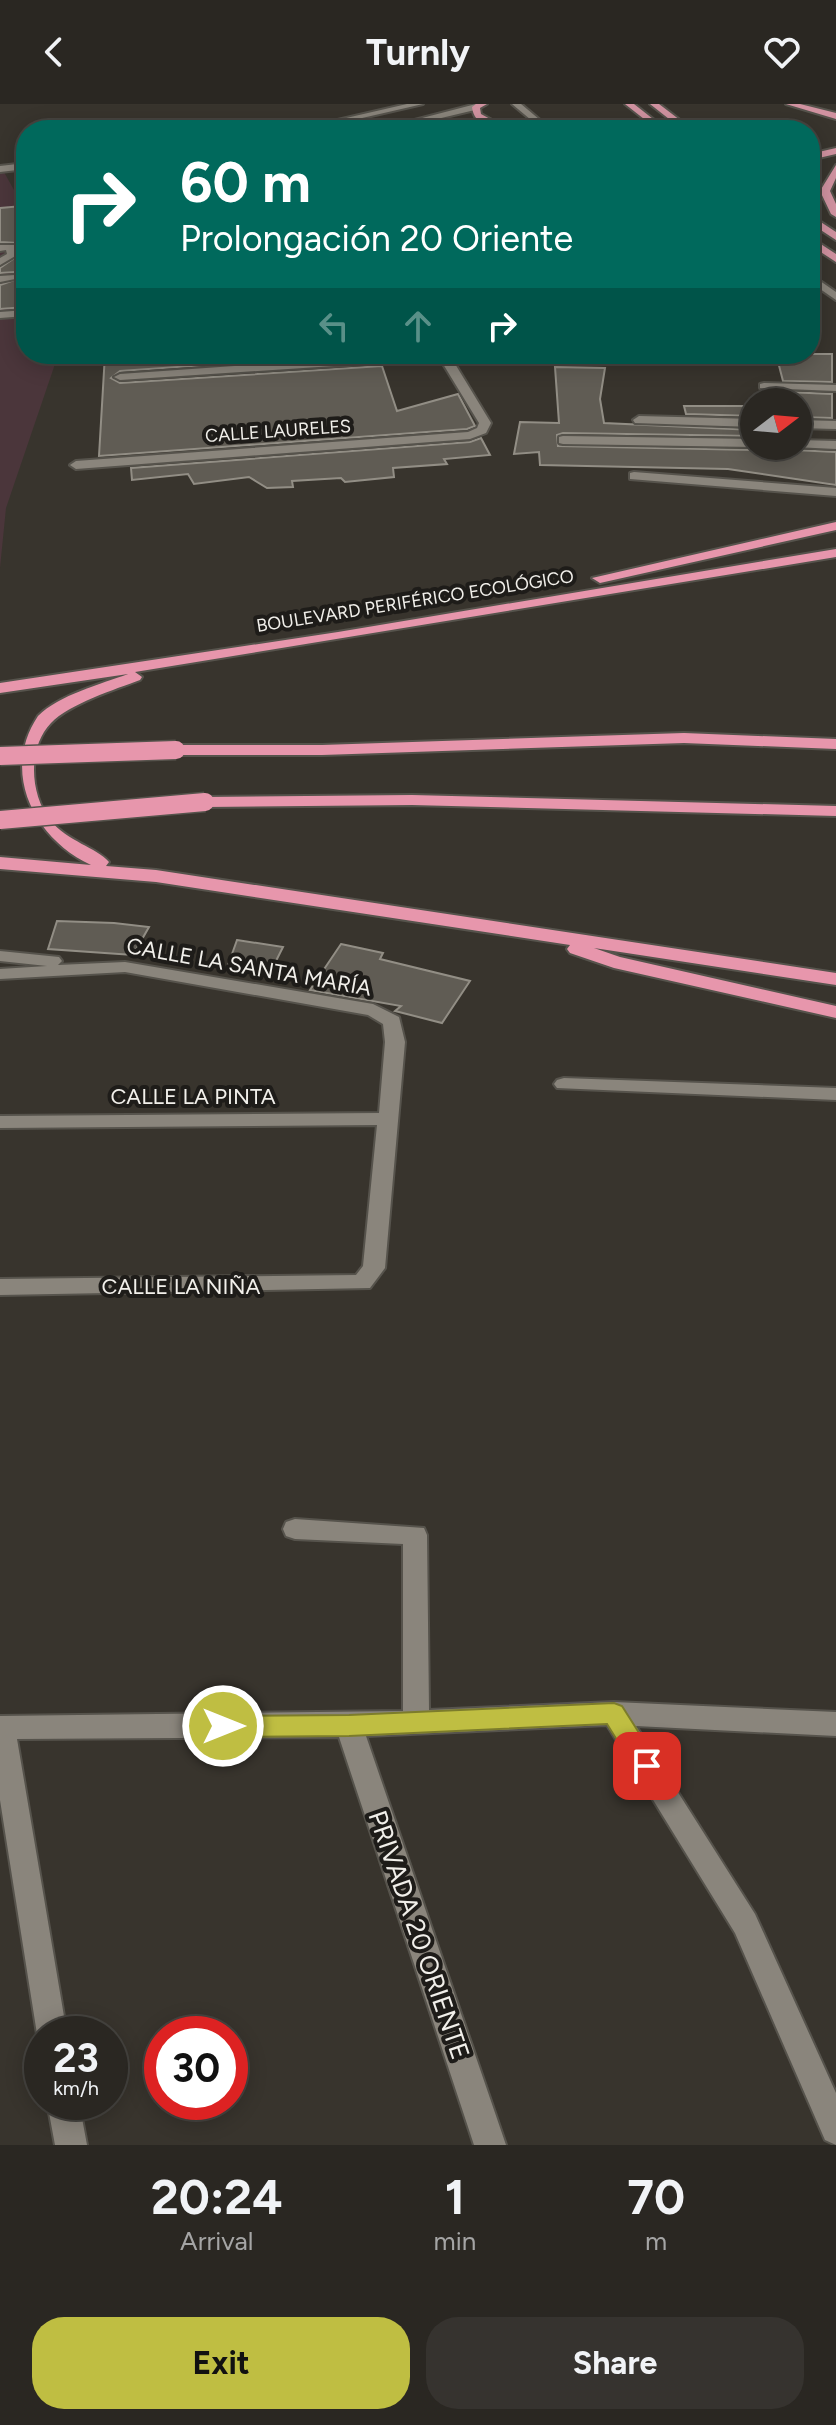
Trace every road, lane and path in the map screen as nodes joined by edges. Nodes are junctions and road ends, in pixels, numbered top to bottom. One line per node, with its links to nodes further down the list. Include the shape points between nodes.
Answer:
1 (419, 104): 10 (street)
2 (516, 104): 12 (street)
3 (629, 104): 13 (main road)
4 (654, 104): 14 (main road)
5 (790, 104): 8 (main road)
6 (775, 105): 8 (main road)
7 (479, 106): 11 (street)
8 (802, 107): 9 (main road)
9 (836, 116)
10 (345, 120)
11 (421, 120)
12 (536, 120)
13 (650, 120)
14 (676, 120)
15 (836, 168): 16 (main road, via 825,191)
16 (836, 214)
17 (0, 248): 18 (street, via 11,247 12,255)
18 (0, 262)
19 (15, 278): 20 (street)
20 (0, 279)
21 (820, 285): 22 (street)
22 (836, 297)
23 (303, 364): 25 (street)
24 (450, 364): 36 (street, CALLE LAURELES, via 485,423 470,435)
25 (120, 377)
26 (764, 386): 27 (street)
27 (836, 388)
28 (639, 420): 29 (street)
29 (740, 423)
30 (812, 424): 31 (street)
31 (836, 425)
32 (563, 440): 33 (street)
33 (740, 443)
34 (812, 444): 35 (street)
35 (836, 445)
36 (76, 465)
37 (634, 476): 38 (street)
38 (836, 492)
39 (836, 526): 41 (highway)
40 (836, 553): 41 (highway, BOULEVARD PERIFÉRICO ECOLÓGICO)
41 (338, 637): 42 (highway, BOULEVARD PERIFÉRICO ECOLÓGICO)
42 (189, 660): 43 (highway, BOULEVARD PERIFÉRICO ECOLÓGICO); 49 (highway, via 105,689 44,720 20,746 9,775 22,814 48,837 107,865)
43 (0, 688)
44 (836, 744): 45 (highway, bridge, via 684,738)
45 (0, 756)
46 (836, 811): 47 (highway, bridge, via 412,800 205,802)
47 (0, 820)
48 (0, 863): 49 (highway)
49 (156, 876): 50 (highway)
50 (527, 932): 54 (highway); 55 (highway, via 614,962)
51 (0, 956): 52 (street)
52 (125, 967): 53 (street, CALLE LA SANTA MARÍA); 58 (street, CALLE LA SANTA MARÍA, via 373,1010 392,1021 395,1042)
53 (0, 974)
54 (836, 979)
55 (836, 1012)
56 (564, 1084): 57 (street)
57 (836, 1094)
58 (385, 1119): 59 (street, CALLE LA PINTA); 60 (street, CALLE LA NIÑA, via 374,1268 362,1283)
59 (0, 1122)
60 (0, 1287)
61 (295, 1529): 63 (street, via 415,1535)
62 (614, 1713): 63 (street); 64 (street); 69 (street, via 745,1924)
63 (416, 1722): 65 (street)
64 (836, 1724)
65 (349, 1725): 66 (street); 71 (street, PRIVADA 20 ORIENTE)
66 (1, 1728): 67 (street)
67 (49, 2016)
68 (66, 2120): 70 (street)
69 (836, 2129)
70 (71, 2145)
71 (490, 2145)

